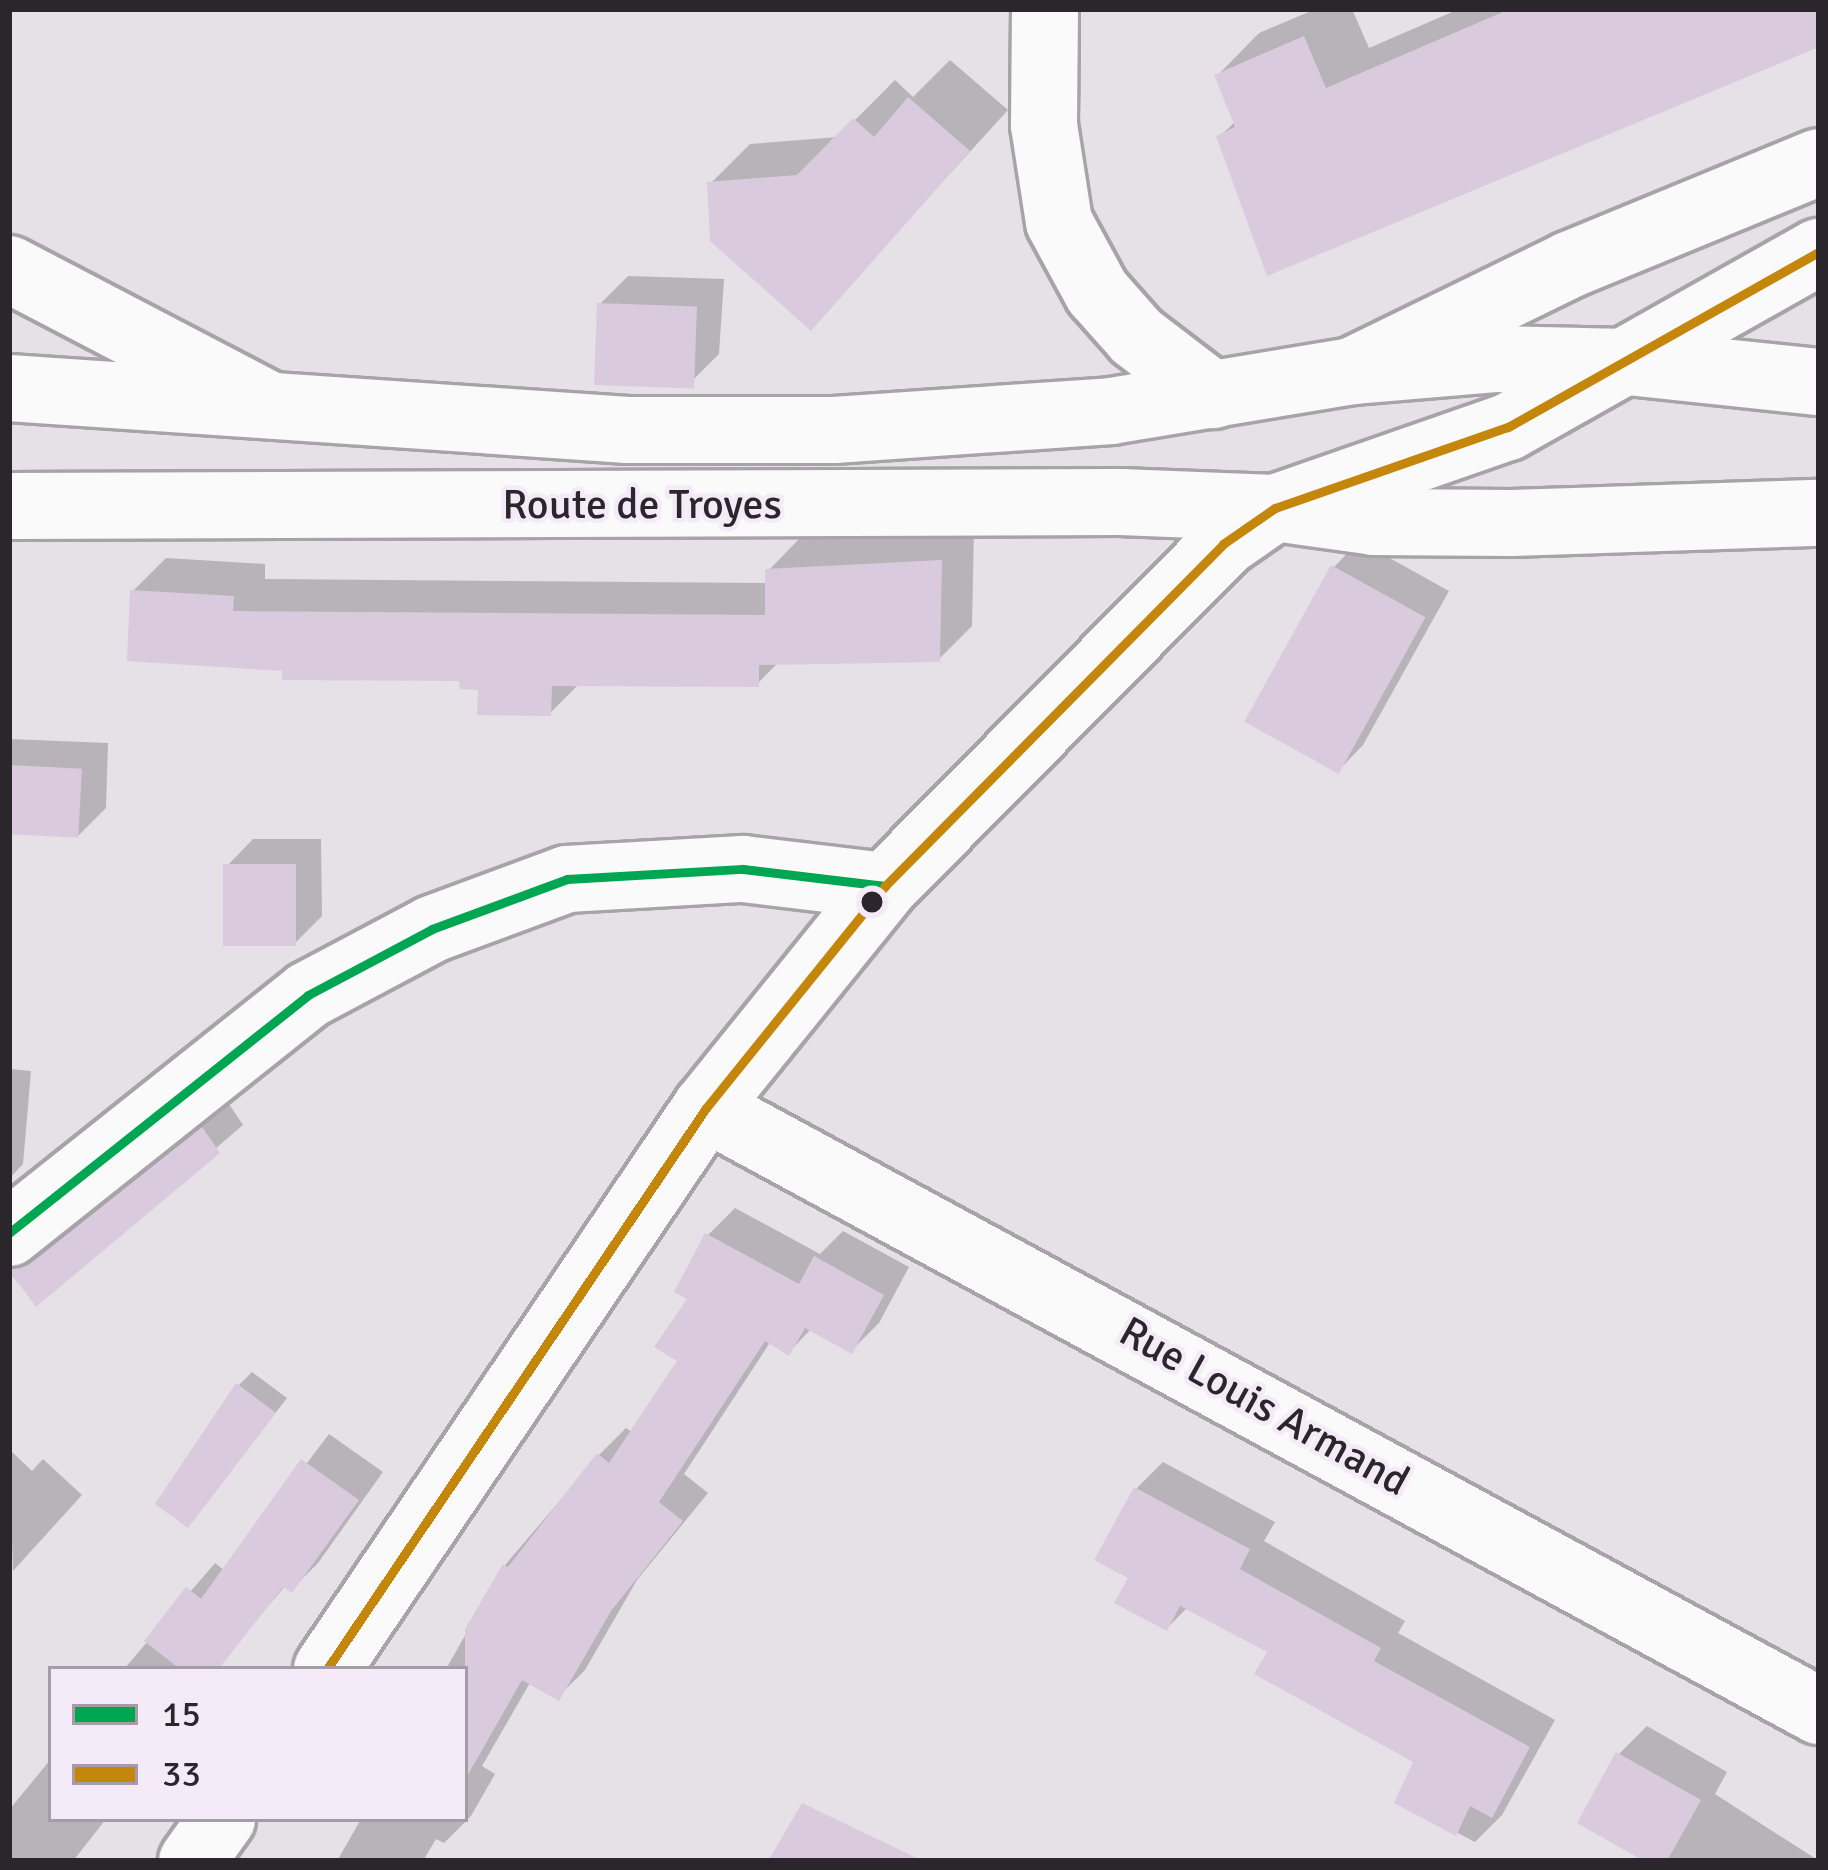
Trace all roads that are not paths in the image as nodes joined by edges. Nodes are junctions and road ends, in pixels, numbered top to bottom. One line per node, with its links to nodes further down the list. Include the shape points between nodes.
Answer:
1 (1045, 9): 9 (main road, via 1044,125 1059,222 1097,292 1137,337)
2 (1819, 162): 6 (main road, via 1569,265)
3 (1819, 252): 5 (main road)
4 (9, 269): 10 (main road)
5 (1628, 362): 6 (main road, via 1494,359); 7 (main road); 12 (main road, via 1460,448)
6 (1352, 371): 9 (main road)
7 (1819, 382)
8 (9, 388): 10 (main road)
9 (1213, 395): 10 (main road, via 834,430 628,430)
10 (263, 402)
11 (9, 506): 12 (main road, Route de Troyes)
12 (1275, 508): 13 (main road, via 1396,522); 14 (main road, via 1163,602)
13 (1819, 513)
14 (885, 886): 15 (main road); 16 (main road, via 743,869 567,879 431,929 308,995)
15 (706, 1108): 17 (main road); 18 (main road, Rue Louis Armand)
16 (9, 1233)
17 (329, 1666)
18 (1819, 1711)
19 (220, 1822): 20 (main road)
20 (192, 1861)

